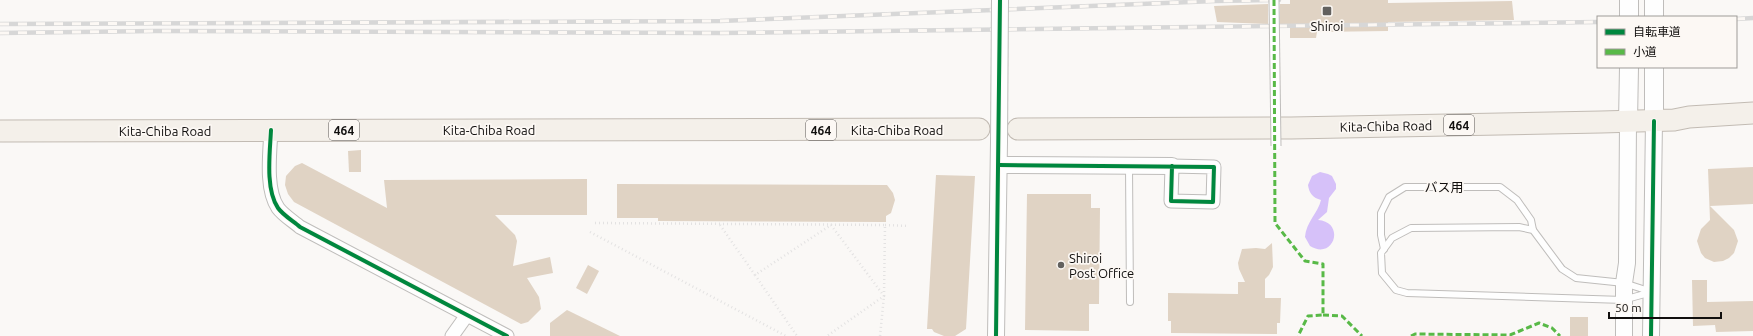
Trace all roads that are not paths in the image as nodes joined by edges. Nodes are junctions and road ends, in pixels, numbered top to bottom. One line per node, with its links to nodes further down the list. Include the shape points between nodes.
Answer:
1 (1000, 0): 17 (street, bridge)
2 (1274, 0): 16 (street, bridge)
3 (1629, 0): 5 (main road)
4 (1654, 0): 6 (main road)
5 (1629, 16)
6 (1654, 16)
7 (1629, 68): 11 (main road)
8 (1654, 68): 10 (main road)
9 (1753, 113): 10 (highway, Kita-Chiba Road / 464, via 1689,116 1674,120)
10 (1654, 115): 11 (highway, Kita-Chiba Road / 464); 23 (street)
11 (1628, 116): 13 (highway, Kita-Chiba Road / 464, via 1291,128); 22 (street, via 1627,263)
12 (979, 129): 14 (highway, Kita-Chiba Road / 464)
13 (1018, 129)
14 (271, 130): 15 (highway, Kita-Chiba Road / 464); 26 (street, via 272,190 278,208 300,227)
15 (0, 131)
16 (1276, 146)
17 (999, 165): 18 (street); 29 (street)
18 (1129, 166): 19 (street); 25 (lane)
19 (1172, 166)
20 (1533, 230): 21 (lane, via 1518,227 1411,228 1392,238); 21 (lane, バス用, via 1531,220 1517,200 1500,187 1405,187 1389,197 1381,214); 22 (lane, バス用, via 1562,268 1576,278)
21 (1384, 248): 24 (lane, バス用, via 1381,253 1382,273 1396,290 1408,293)
22 (1624, 282): 23 (lane, バス用); 24 (street)
23 (1652, 292): 24 (lane, バス用); 31 (street)
24 (1623, 300): 30 (street)
25 (1130, 302)
26 (467, 315): 27 (street); 28 (street)
27 (452, 336)
28 (507, 336)
29 (996, 336)
30 (1624, 336)
31 (1651, 336)

